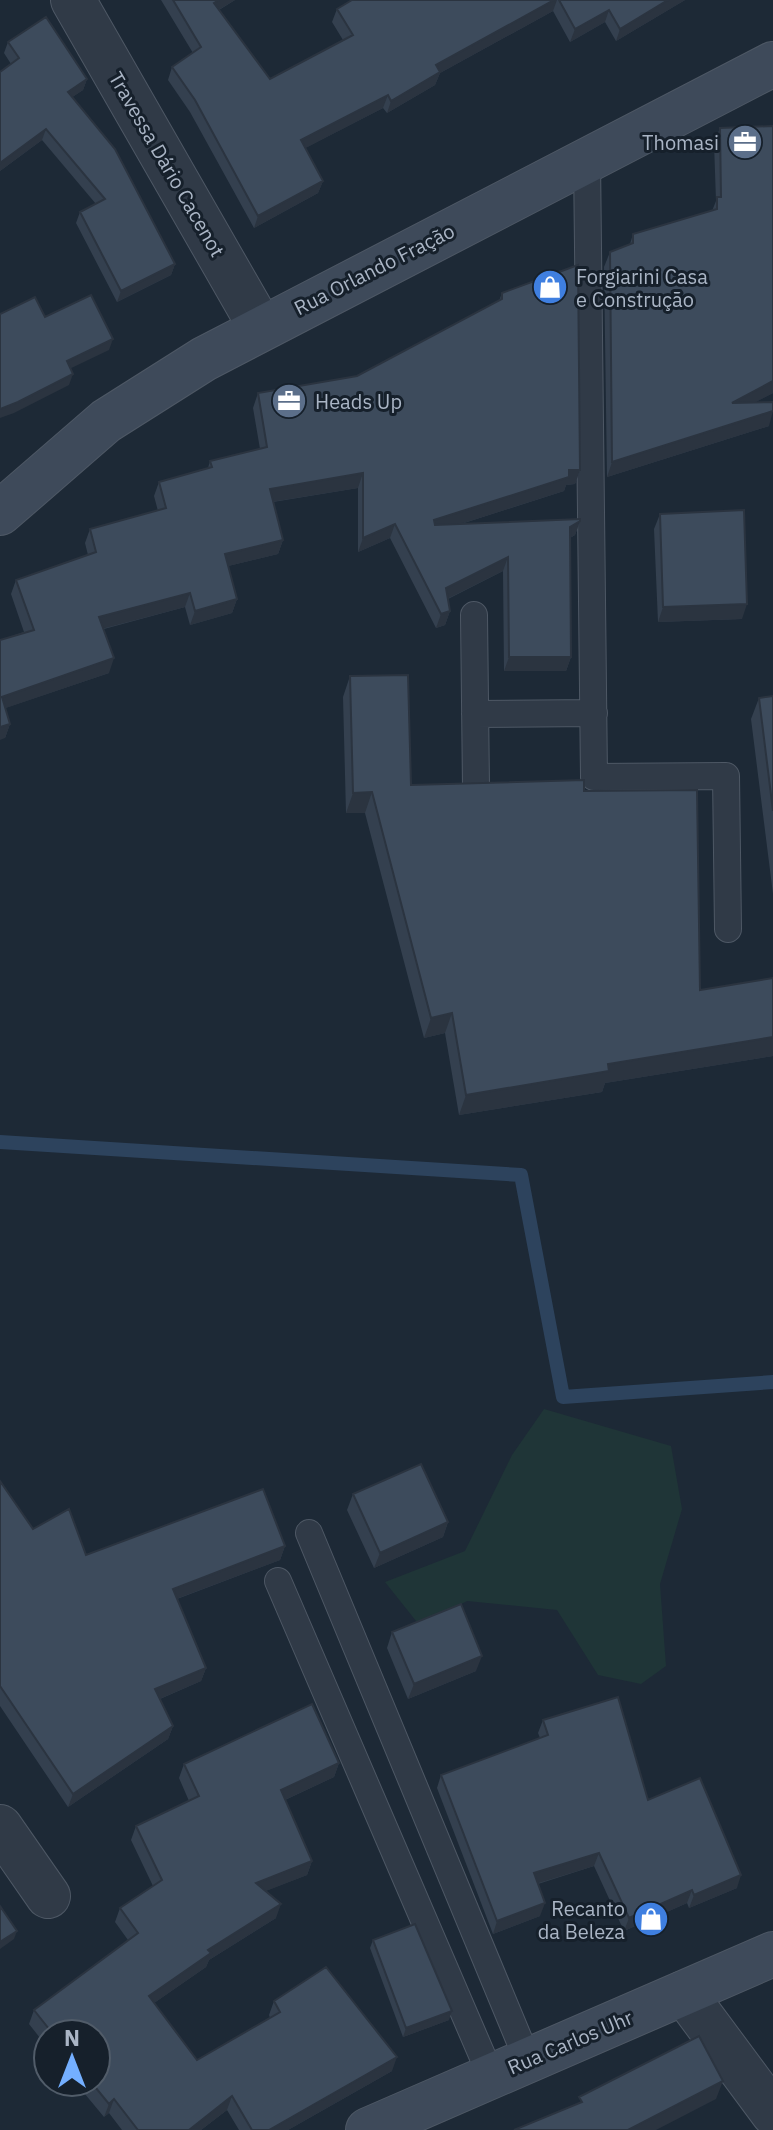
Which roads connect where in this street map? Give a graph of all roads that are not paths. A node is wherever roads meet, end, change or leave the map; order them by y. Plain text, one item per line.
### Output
1 (73, 0) edge
2 (773, 64) edge
3 (587, 159) junction
4 (261, 328) junction
5 (0, 513) edge
6 (474, 615) dead end
7 (594, 713) junction
8 (475, 714) junction
9 (476, 788) edge
10 (728, 929) dead end
11 (309, 1533) dead end
12 (278, 1581) dead end
13 (0, 1827) edge
14 (48, 1896) dead end
15 (773, 1954) edge
16 (684, 1993) junction
17 (510, 2068) junction
18 (773, 2113) edge
19 (368, 2130) edge

1 - 4 street, Travessa Dário Cacenot
2 - 3 street, Rua Orlando Fração
3 - 4 street, Rua Orlando Fração
3 - 7 lane
4 - 5 street, Rua Orlando Fração
6 - 8 lane
7 - 8 lane
7 - 10 lane
8 - 9 lane
11 - 17 lane
12 - 17 lane
13 - 14 street
15 - 16 street, Rua Carlos Uhr
16 - 17 street, Rua Carlos Uhr
16 - 18 street
17 - 19 street, Rua Carlos Uhr

